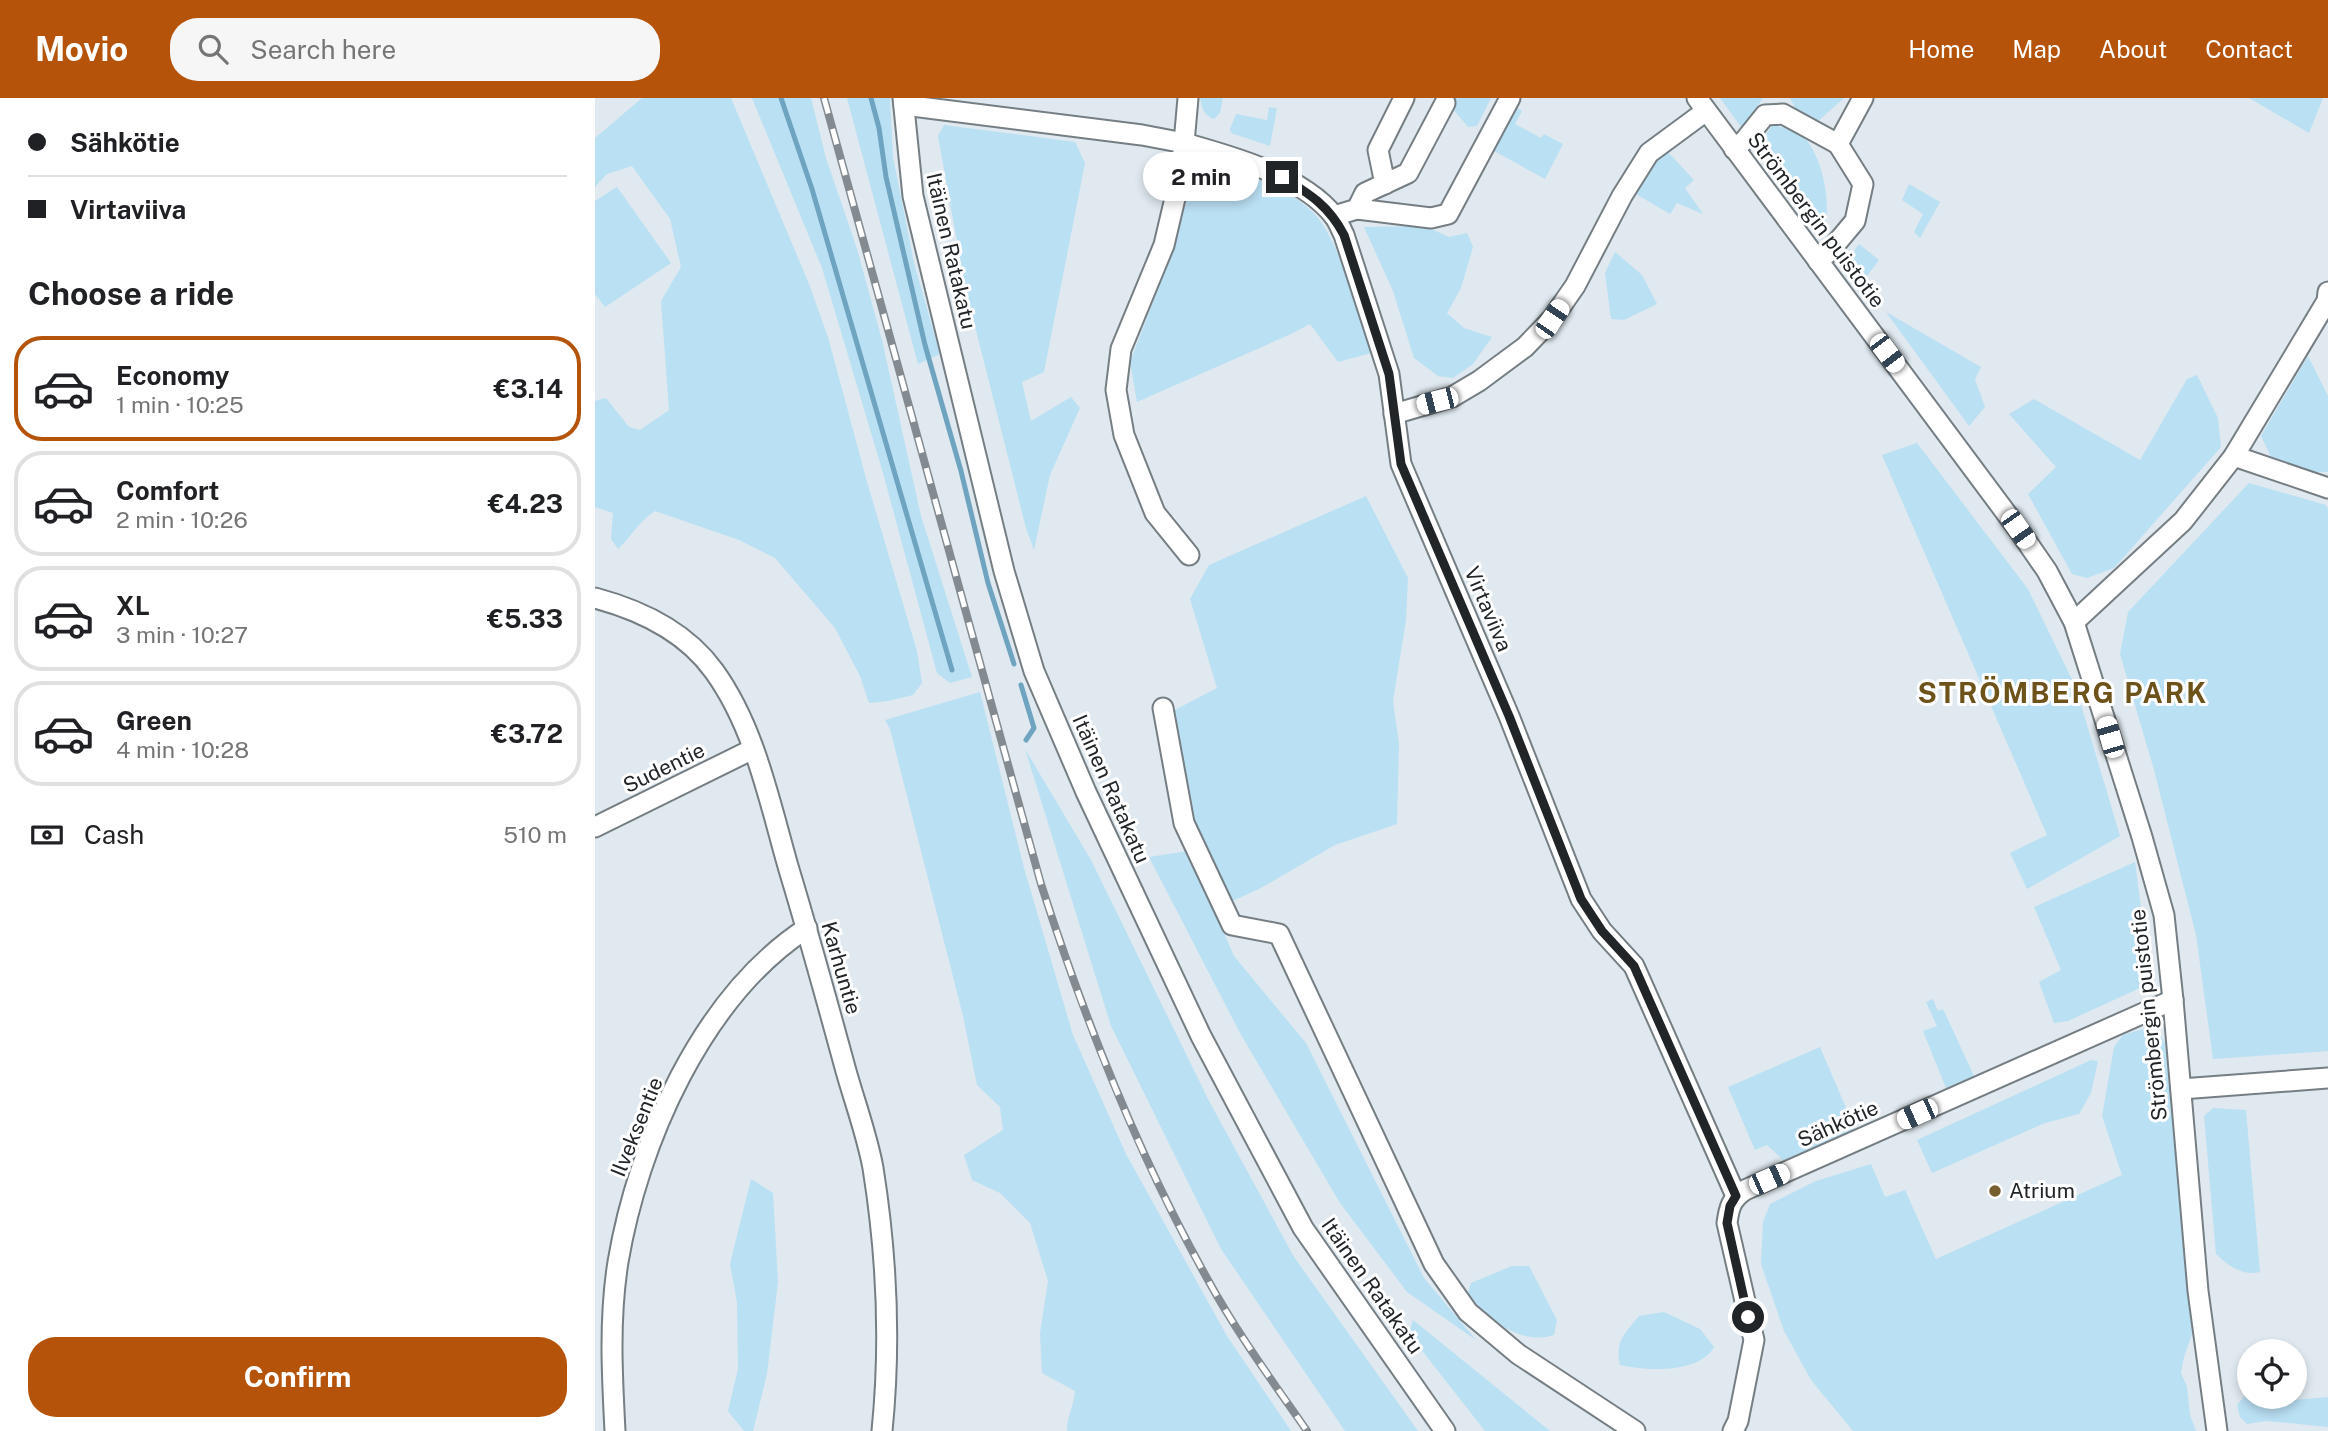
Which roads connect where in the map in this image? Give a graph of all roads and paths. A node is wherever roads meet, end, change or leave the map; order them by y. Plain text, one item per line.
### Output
1 (1188, 98) edge
2 (1404, 98) edge
3 (1510, 98) edge
4 (1863, 98) edge
5 (904, 102) edge
6 (1445, 103) dead end
7 (1702, 104) edge
8 (1184, 143) junction
9 (1838, 144) junction
10 (1734, 149) junction
11 (1385, 184) junction
12 (1357, 209) junction
13 (1334, 216) junction
14 (1818, 261) junction
15 (2328, 292) edge
16 (2328, 329) edge
17 (2308, 332) junction
18 (1394, 414) junction
19 (2234, 456) junction
20 (2328, 488) edge
21 (1189, 555) dead end
22 (595, 597) edge
23 (2074, 622) junction
24 (1163, 708) dead end
25 (753, 749) junction
26 (595, 827) edge
27 (807, 929) junction
28 (2173, 1000) junction
29 (2328, 1078) edge
30 (2181, 1088) junction
31 (1736, 1196) junction
32 (615, 1431) edge
33 (883, 1431) edge
34 (1445, 1431) edge
35 (1635, 1431) edge
36 (1733, 1431) edge
37 (2217, 1431) edge

1 - 8 street
2 - 11 street
3 - 12 street
4 - 9 street
5 - 8 street, Virtaviiva
5 - 34 street, Itäinen Ratakatu
6 - 11 street
7 - 10 street, Strömbergin puistotie
7 - 18 street
8 - 13 street, Virtaviiva
8 - 21 street
9 - 10 street
9 - 14 street
10 - 14 street, Strömbergin puistotie
11 - 12 street
12 - 13 street
13 - 18 street, Virtaviiva
14 - 23 street, Strömbergin puistotie
15 - 17 street
16 - 17 street
17 - 19 street
18 - 31 street, Virtaviiva
19 - 20 street
19 - 23 street
22 - 25 street, Karhuntie
23 - 28 street, Strömbergin puistotie
24 - 35 street
25 - 26 street, Sudentie
25 - 27 street, Karhuntie
27 - 32 street, Ilveksentie
27 - 33 street, Karhuntie
28 - 30 street, Strömbergin puistotie
28 - 31 street, Sähkötie
29 - 30 street
30 - 37 street, Strömbergin puistotie
31 - 36 street

